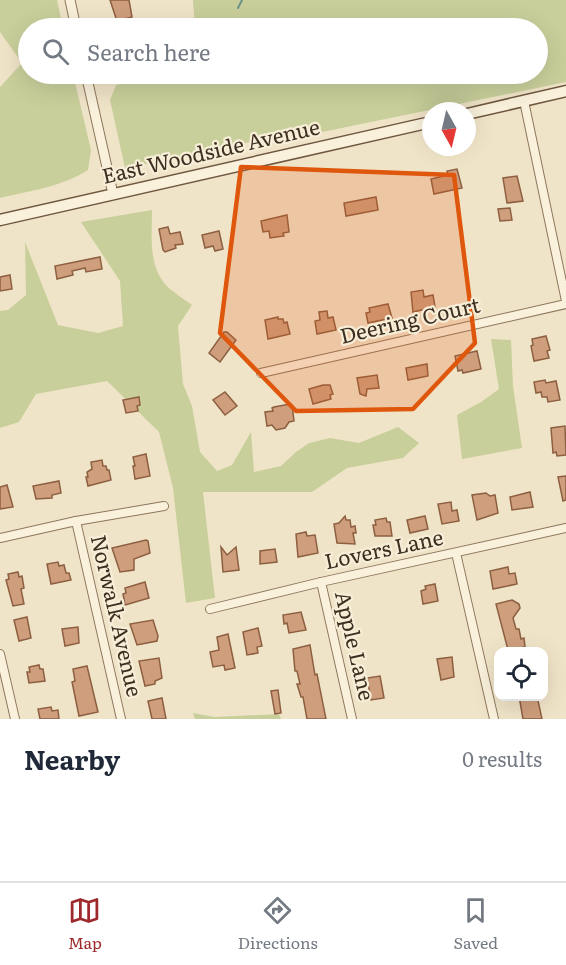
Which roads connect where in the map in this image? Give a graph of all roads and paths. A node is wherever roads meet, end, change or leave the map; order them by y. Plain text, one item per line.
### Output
1 (70, 0) edge
2 (74, 18) edge
3 (88, 84) edge
4 (566, 92) edge
5 (524, 101) junction
6 (476, 112) edge
7 (422, 124) edge
8 (113, 194) junction
9 (0, 220) edge
10 (566, 303) edge
11 (261, 373) dead end
12 (164, 506) dead end
13 (76, 521) junction
14 (566, 528) edge
15 (0, 538) edge
16 (456, 553) junction
17 (321, 582) junction
18 (210, 609) dead end
19 (0, 654) edge
20 (15, 719) edge
21 (121, 719) edge
22 (352, 719) edge
23 (494, 719) edge

1 - 2 street
3 - 8 street
4 - 5 main road
5 - 6 main road
5 - 10 street
7 - 8 main road, East Woodside Avenue
8 - 9 main road, East Woodside Avenue
10 - 11 street, Deering Court
12 - 13 street
13 - 15 street
13 - 21 street, Norwalk Avenue
14 - 16 street, Lovers Lane
16 - 17 street, Lovers Lane
16 - 23 street
17 - 18 street, Lovers Lane
17 - 22 street, Apple Lane
19 - 20 street

